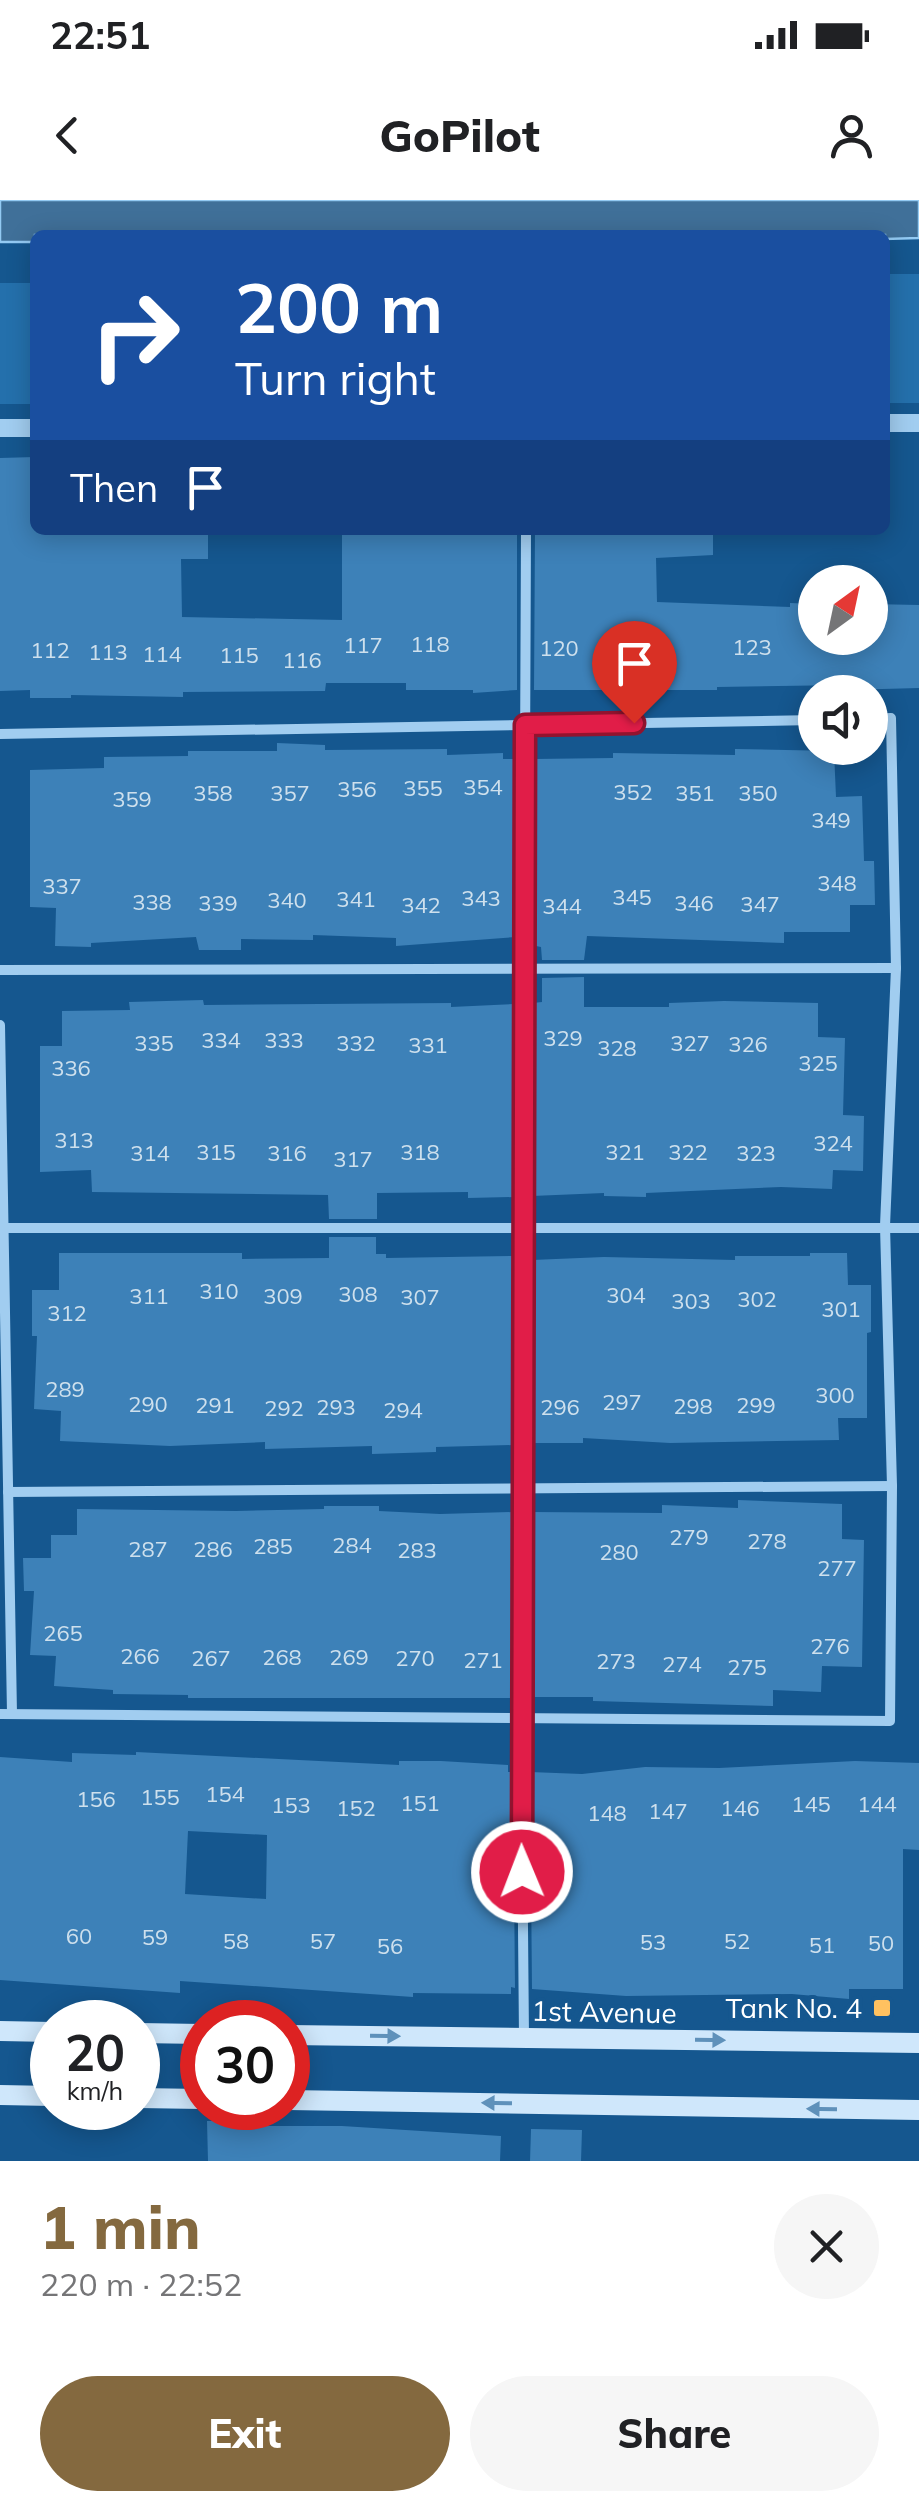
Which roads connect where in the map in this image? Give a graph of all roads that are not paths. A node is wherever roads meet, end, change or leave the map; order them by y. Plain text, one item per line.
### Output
1 (890, 423) edge
2 (919, 423) edge
3 (0, 428) edge
4 (30, 428) edge
5 (526, 535) edge
6 (888, 718) edge
7 (798, 720) edge
8 (525, 725) junction
9 (0, 734) edge
10 (896, 968) junction
11 (524, 969) junction
12 (0, 970) edge
13 (0, 1026) edge
14 (885, 1226) junction
15 (3, 1228) junction
16 (523, 1228) junction
17 (919, 1228) edge
18 (892, 1486) junction
19 (522, 1488) junction
20 (8, 1492) junction
21 (6, 1714) edge
22 (520, 1720) junction
23 (0, 2031) edge
24 (30, 2032) edge
25 (310, 2035) edge
26 (524, 2038) junction
27 (919, 2043) edge
28 (0, 2095) edge
29 (30, 2096) edge
30 (310, 2100) edge
31 (919, 2110) edge

1 - 2 street
3 - 4 street
5 - 8 street
6 - 10 street
7 - 8 street
8 - 9 street
8 - 11 street
10 - 11 street
10 - 14 street
11 - 12 street
11 - 16 street
13 - 15 street
14 - 16 street
14 - 17 street
14 - 18 street
15 - 16 street
15 - 20 street
16 - 19 street
18 - 19 street
18 - 22 street
19 - 20 street
19 - 22 street
20 - 21 street
21 - 22 street
22 - 26 street
23 - 24 main road
25 -> 26 main road, 1st Avenue
26 -> 27 main road, 1st Avenue
28 - 29 main road
31 -> 30 main road

